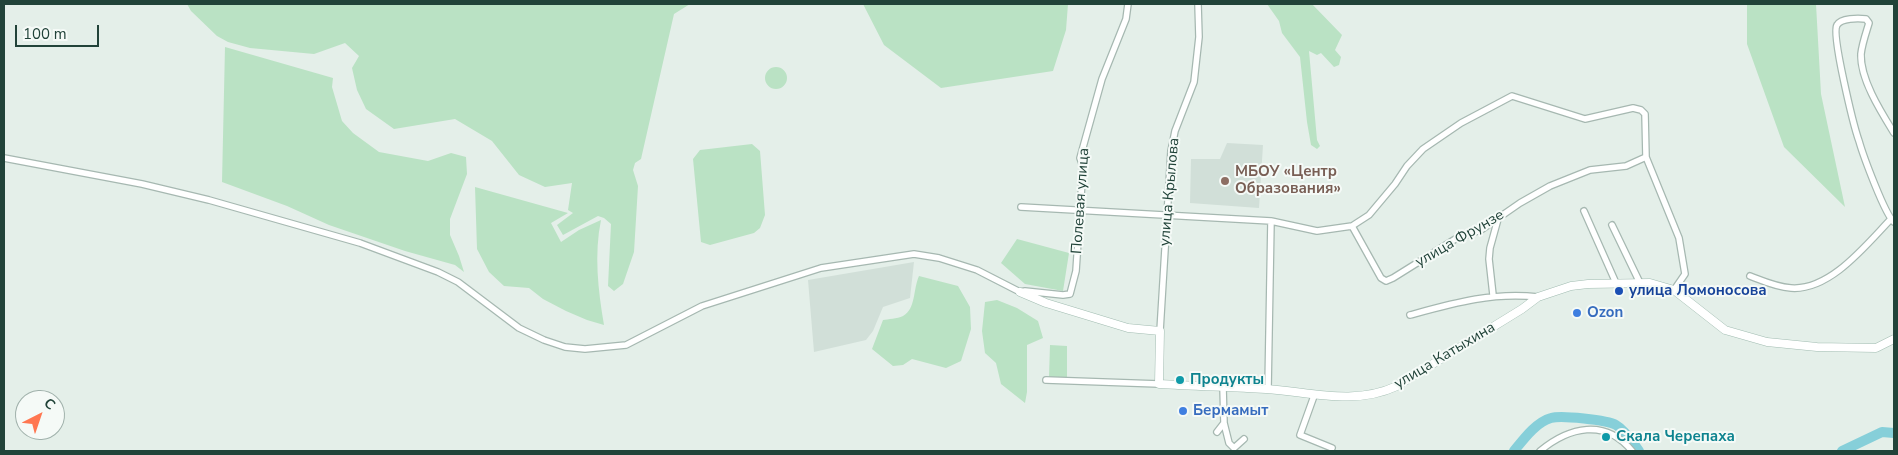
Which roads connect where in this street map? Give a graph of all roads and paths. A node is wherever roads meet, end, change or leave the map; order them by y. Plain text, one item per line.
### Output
1 (1128, 4) edge
2 (1198, 4) edge
3 (1894, 133) edge
4 (1646, 157) junction
5 (4, 158) edge
6 (1021, 207) dead end
7 (1080, 211) junction
8 (1584, 211) dead end
9 (1167, 216) junction
10 (1498, 219) junction
11 (1893, 220) edge
12 (1271, 221) junction
13 (1612, 225) dead end
14 (1352, 226) junction
15 (1750, 276) dead end
16 (1616, 283) junction
17 (1640, 283) junction
18 (1674, 290) junction
19 (1020, 292) junction
20 (1493, 295) junction
21 (1538, 297) junction
22 (1410, 314) dead end
23 (1160, 331) junction
24 (1894, 339) edge
25 (1046, 380) dead end
26 (1159, 384) junction
27 (1223, 387) junction
28 (1268, 389) junction
29 (1314, 396) junction
30 (1224, 424) junction
31 (1217, 432) dead end
32 (1244, 439) dead end
33 (1332, 448) dead end
34 (1540, 451) edge
35 (1632, 451) edge

1 - 7 street, Полевая улица
2 - 9 street, улица Крылова
3 - 11 street
4 - 10 street, улица Фрунзе
4 - 14 street
4 - 18 street
5 - 19 street
6 - 7 street
7 - 9 street
7 - 19 street, Полевая улица
8 - 16 street
9 - 12 street
9 - 23 street, улица Крылова
10 - 14 street, улица Фрунзе
10 - 20 street
11 - 15 street
12 - 14 street
12 - 28 street
13 - 17 street
16 - 17 street, улица Катыхина
16 - 21 street, улица Катыхина
17 - 18 street, улица Катыхина
18 - 24 street, улица Катыхина
19 - 23 street
20 - 21 street, улица Катыхина
20 - 22 street, улица Катыхина
21 - 29 street, улица Катыхина
23 - 26 street, улица Крылова
25 - 26 street, улица Катыхина
26 - 27 street, улица Катыхина
27 - 28 street, улица Катыхина
27 - 30 street
28 - 29 street, улица Катыхина
29 - 33 street
30 - 31 street
30 - 32 street
34 - 35 street

